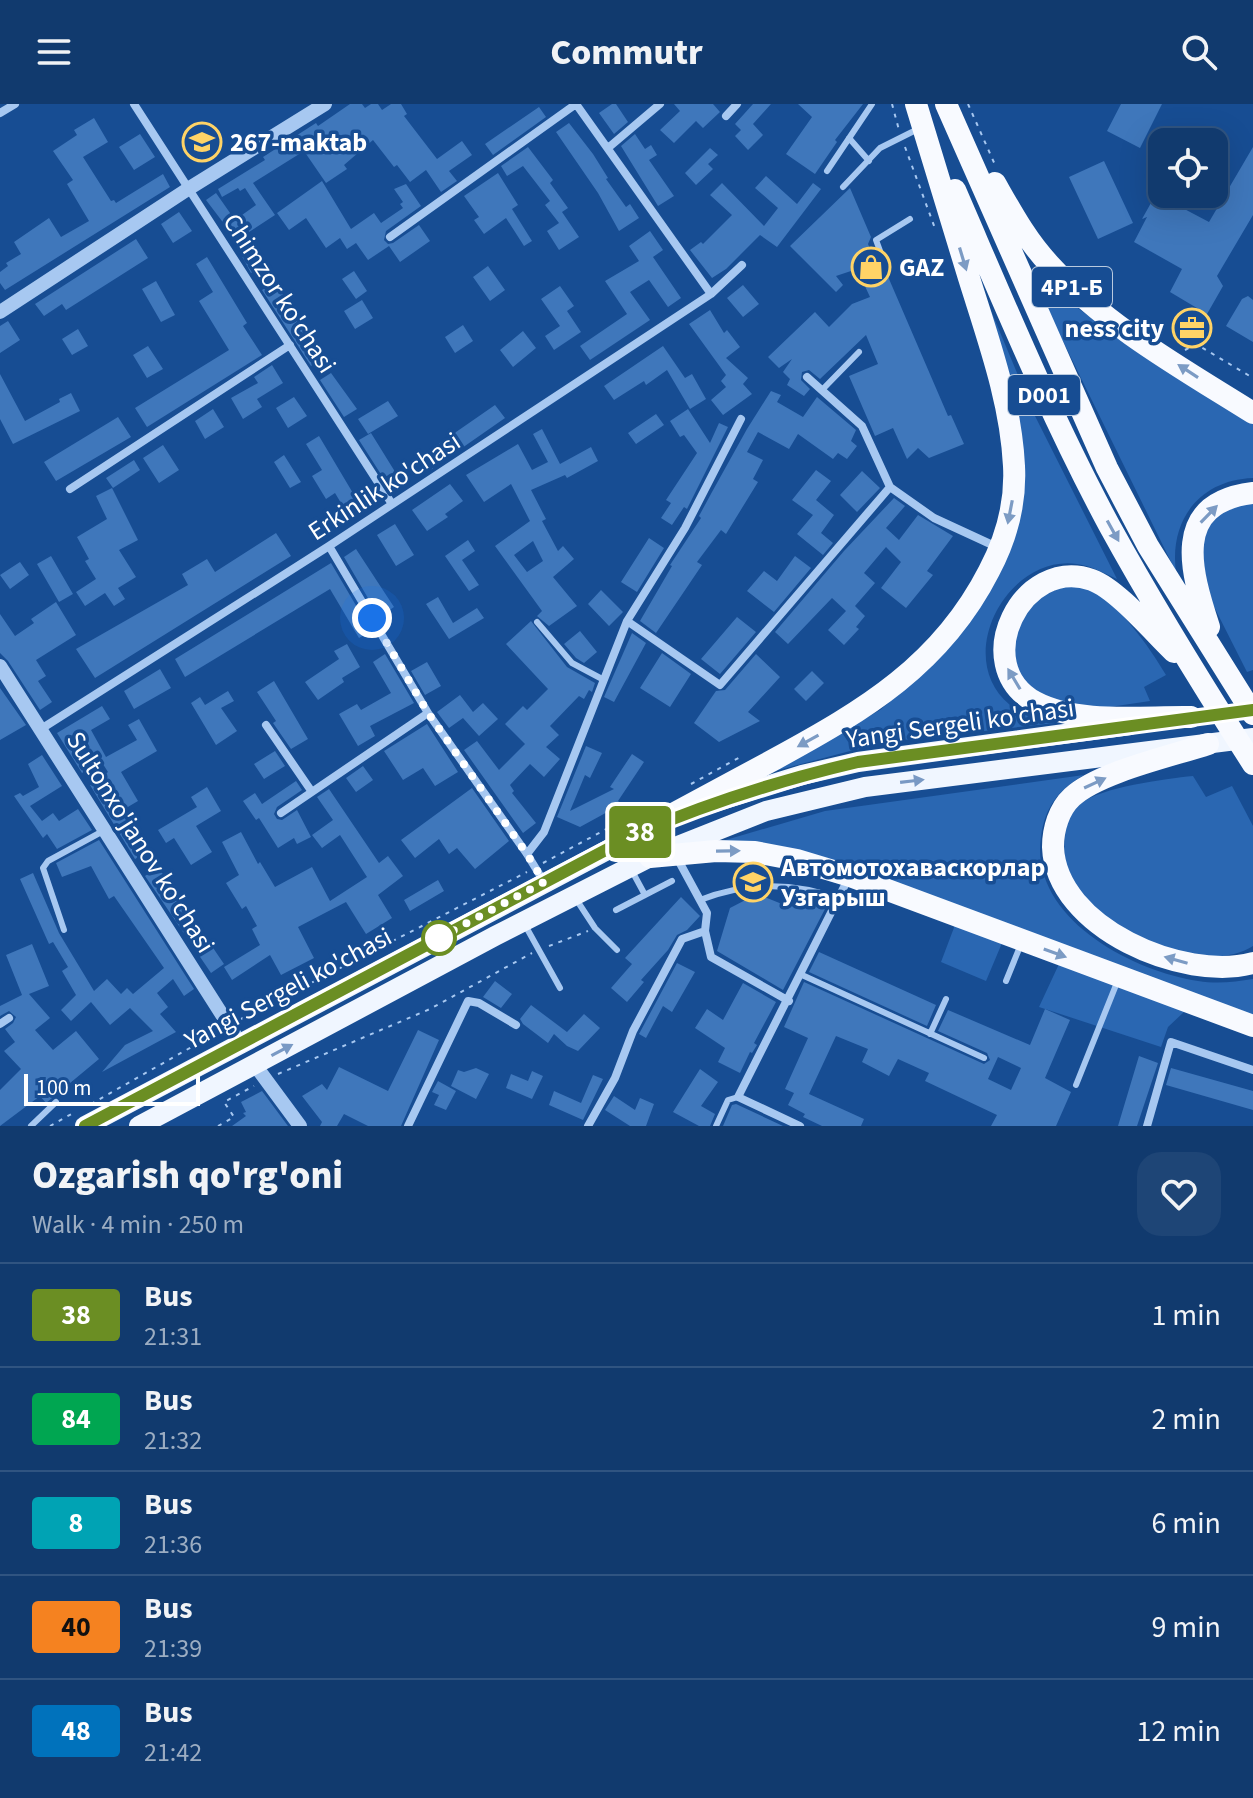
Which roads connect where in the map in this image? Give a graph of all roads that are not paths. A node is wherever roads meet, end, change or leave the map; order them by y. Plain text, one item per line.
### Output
1 (15, 104) edge
2 (134, 104) edge
3 (325, 104) edge
4 (576, 104) edge
5 (660, 104) edge
6 (737, 104) edge
7 (872, 104) edge
8 (917, 104) edge
9 (948, 104) edge
10 (0, 113) edge
11 (726, 116) dead end
12 (923, 127) junction
13 (849, 138) junction
14 (608, 148) junction
15 (869, 161) junction
16 (827, 171) dead end
17 (843, 187) dead end
18 (188, 189) junction
19 (910, 219) dead end
20 (390, 237) dead end
21 (883, 259) dead end
22 (742, 265) dead end
23 (711, 294) junction
24 (0, 312) edge
25 (290, 345) junction
26 (859, 352) dead end
27 (807, 377) dead end
28 (822, 390) junction
29 (1253, 413) edge
30 (741, 419) dead end
31 (890, 487) junction
32 (70, 489) dead end
33 (1253, 493) edge
34 (392, 504) junction
35 (329, 546) junction
36 (1000, 549) junction
37 (627, 621) junction
38 (537, 622) dead end
39 (0, 666) edge
40 (1223, 666) junction
41 (1195, 673) junction
42 (604, 680) junction
43 (1253, 712) edge
44 (428, 713) junction
45 (1191, 717) junction
46 (266, 725) dead end
47 (41, 729) junction
48 (1253, 738) edge
49 (1208, 744) junction
50 (1253, 764) edge
51 (312, 792) junction
52 (281, 813) dead end
53 (635, 824) junction
54 (105, 830) junction
55 (673, 851) junction
56 (527, 854) junction
57 (640, 863) junction
58 (540, 875) junction
59 (850, 876) junction
60 (672, 881) dead end
61 (645, 895) junction
62 (574, 896) junction
63 (839, 899) junction
64 (700, 900) junction
65 (616, 910) dead end
66 (523, 922) junction
67 (64, 930) dead end
68 (705, 931) junction
69 (1023, 941) junction
70 (617, 950) dead end
71 (1253, 963) edge
72 (802, 975) junction
73 (1120, 977) junction
74 (1006, 981) dead end
75 (560, 988) dead end
76 (946, 999) dead end
77 (789, 1001) junction
78 (9, 1018) dead end
79 (0, 1024) edge
80 (516, 1025) dead end
81 (1253, 1026) edge
82 (930, 1034) junction
83 (234, 1035) junction
84 (984, 1058) dead end
85 (1253, 1070) edge
86 (260, 1072) junction
87 (1076, 1085) dead end
88 (738, 1097) junction
89 (56, 1102) dead end
90 (82, 1115) edge
91 (31, 1126) edge
92 (139, 1126) edge
93 (300, 1126) edge
94 (408, 1126) edge
95 (588, 1126) edge
96 (716, 1126) edge
97 (800, 1126) edge
98 (1147, 1126) edge

1 - 10 street
2 - 18 street, Chimzor ko'chasi
3 - 18 street
4 - 14 street
4 - 20 street
5 - 14 street
6 - 11 street
7 - 13 lane
8 - 12 highway
8 -> 41 highway, D001
29 -> 9 highway, 4Р1-Б
9 - 40 highway, D001
12 - 15 lane
12 -> 36 highway
13 - 15 lane
13 - 16 lane
14 - 23 street
15 - 17 lane
18 - 24 street
18 - 25 street, Chimzor ko'chasi
19 - 21 lane
22 - 23 street, Erkinlik ko'chasi
23 - 34 street, Erkinlik ko'chasi
25 - 32 street
25 - 34 street, Chimzor ko'chasi
26 - 28 lane
27 - 28 street
28 - 31 street
30 - 37 street
31 - 36 street
31 - 37 street
40 -> 33 highway
34 - 35 street, Erkinlik ko'chasi
35 - 44 street
35 - 47 street, Erkinlik ko'chasi
36 -> 53 highway
37 - 42 street
38 - 42 lane
39 - 47 street, Sultonxo'janov ko'chasi
40 - 43 highway, D001
45 -> 41 highway
41 - 50 highway, D001
42 - 56 street
43 - 45 main road, Yangi Sergeli ko'chasi
44 - 51 street
44 - 56 street
45 - 53 main road, Yangi Sergeli ko'chasi
46 - 51 street
47 - 54 street, Sultonxo'janov ko'chasi
48 - 49 main road, Yangi Sergeli ko'chasi
55 -> 49 main road, Yangi Sergeli ko'chasi
71 -> 49 highway
51 - 52 street
53 - 58 main road, Yangi Sergeli ko'chasi
54 - 67 lane
54 - 83 street, Sultonxo'janov ko'chasi
55 - 57 highway
55 -> 59 highway
55 - 64 street
56 - 58 street
57 - 61 lane
57 - 62 main road, Yangi Sergeli ko'chasi
58 - 83 main road, Yangi Sergeli ko'chasi
59 - 63 street
59 - 69 highway
60 - 61 lane
61 - 65 lane
62 - 66 main road, Yangi Sergeli ko'chasi
62 - 70 lane
63 - 64 lane
63 - 72 street
64 - 68 street
66 - 75 lane
86 -> 66 main road, Yangi Sergeli ko'chasi
68 - 77 street
68 - 95 street
69 -> 73 highway
69 - 74 lane
72 - 77 street
72 - 82 lane
73 - 81 highway
73 - 87 lane
76 - 82 lane
77 - 88 street
78 - 79 street
80 - 94 street
82 - 84 lane
83 - 90 main road, Yangi Sergeli ko'chasi
85 - 98 street
86 - 92 main road, Yangi Sergeli ko'chasi
86 - 93 street
88 - 96 lane
88 - 97 street
89 - 91 lane

